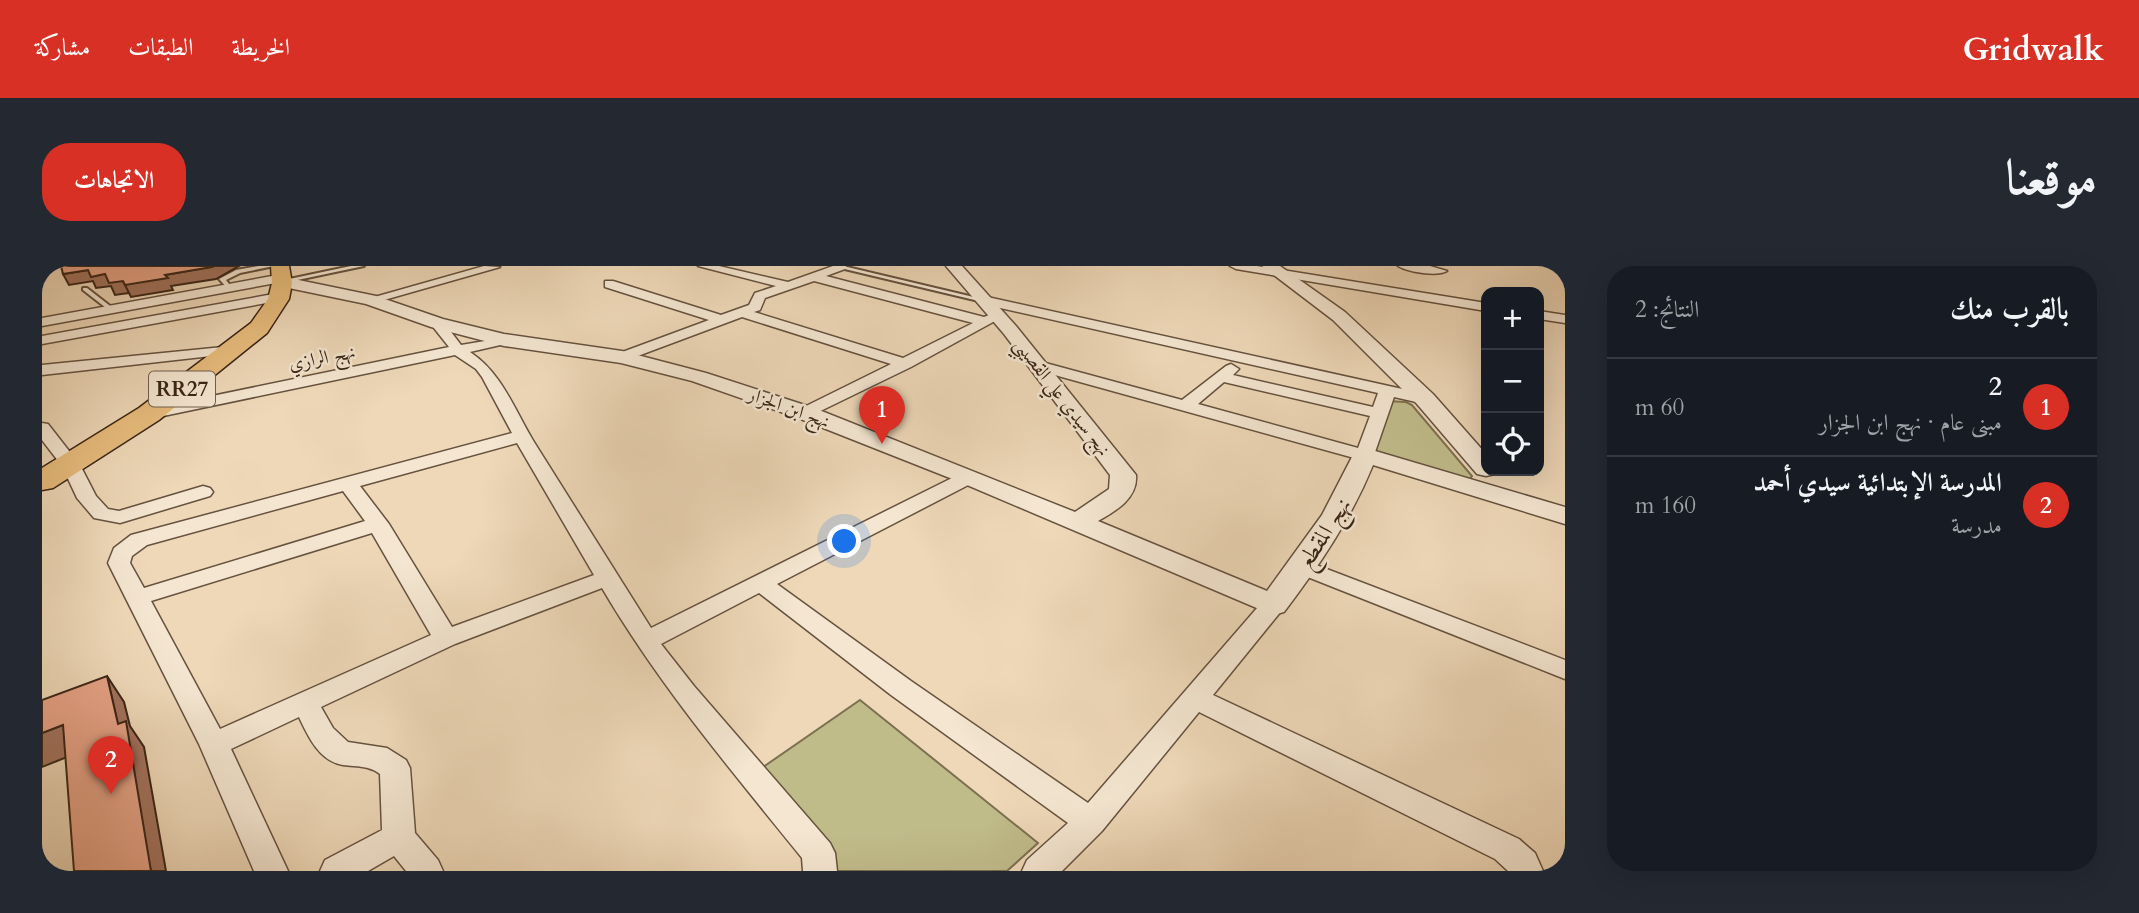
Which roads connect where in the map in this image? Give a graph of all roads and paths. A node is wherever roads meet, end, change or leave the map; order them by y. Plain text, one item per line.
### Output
1 (361, 266) edge
2 (704, 266) edge
3 (954, 266) edge
4 (1236, 266) edge
5 (1404, 266) edge
6 (1557, 266) edge
7 (494, 267) edge
8 (838, 267) edge
9 (1565, 267) edge
10 (1275, 270) edge
11 (814, 277) junction
12 (280, 278) edge
13 (1437, 281) edge
14 (609, 284) dead end
15 (787, 285) junction
16 (85, 289) dead end
17 (370, 300) junction
18 (1481, 304) edge
19 (112, 310) junction
20 (741, 312) junction
21 (989, 312) junction
22 (1544, 316) edge
23 (720, 319) junction
24 (1565, 319) edge
25 (42, 322) edge
26 (437, 323) junction
27 (42, 340) edge
28 (503, 340) junction
29 (233, 350) junction
30 (460, 351) junction
31 (622, 356) junction
32 (1242, 359) junction
33 (906, 364) junction
34 (1038, 366) junction
35 (42, 370) edge
36 (1221, 377) junction
37 (1387, 392) junction
38 (1424, 398) junction
39 (1184, 407) junction
40 (806, 413) junction
41 (149, 414) junction
42 (1378, 414) junction
43 (42, 428) edge
44 (522, 436) junction
45 (1365, 455) junction
46 (1481, 463) edge
47 (71, 464) junction
48 (1492, 476) edge
49 (969, 477) junction
50 (42, 481) edge
51 (348, 483) junction
52 (203, 492) dead end
53 (1514, 501) junction
54 (120, 516) junction
55 (1565, 516) edge
56 (1078, 522) junction
57 (379, 524) junction
58 (139, 540) junction
59 (1303, 567) junction
60 (607, 578) junction
61 (761, 583) junction
62 (138, 598) junction
63 (1273, 605) junction
64 (446, 638) junction
65 (646, 641) junction
66 (1565, 670) edge
67 (1195, 698) junction
68 (304, 701) junction
69 (214, 744) junction
70 (1091, 822) junction
71 (399, 837) junction
72 (271, 871) edge
73 (337, 871) edge
74 (426, 871) edge
75 (820, 871) edge
76 (1039, 871) edge
77 (1526, 871) edge

1 - 12 lane
2 - 15 street
3 - 21 street, نهج سيدي علي القصيبي
4 - 10 street
5 - 13 street
6 - 9 street
7 - 17 street
8 - 11 street
8 - 21 lane
10 - 13 street
10 - 38 street
11 - 15 street
11 - 21 street
12 - 17 street, نهج ابن الجزار
12 - 19 street
12 - 27 street
12 - 29 main road, RR27
13 - 18 street
14 - 23 street
15 - 20 street
16 - 19 lane
17 - 26 street, نهج ابن الجزار
19 - 25 street
20 - 23 street
20 - 33 street
21 - 32 street
21 - 33 street
21 - 34 street, نهج سيدي علي القصيبي
22 - 24 street
23 - 31 street
26 - 28 street, نهج ابن الجزار
26 - 30 street
28 - 30 street, نهج الرازي
28 - 31 street, نهج ابن الجزار
29 - 35 street
29 - 41 main road, RR27
30 - 41 street, نهج الرازي
30 - 44 street
31 - 40 street, نهج ابن الجزار
32 - 36 street
32 - 37 street
33 - 40 street
34 - 39 street
34 - 56 street, نهج سيدي علي القصيبي
36 - 39 street
36 - 42 street
37 - 38 street
37 - 42 street
38 - 46 street
39 - 45 street
40 - 49 street, نهج ابن الجزار
41 - 47 main road, RR27
42 - 45 street
43 - 47 street
44 - 51 street
44 - 60 street
45 - 53 street
45 - 59 street, نهج المقطع
47 - 50 main road, RR27
47 - 54 street
48 - 53 street
49 - 56 street, نهج ابن الجزار
49 - 61 street
51 - 57 street
51 - 58 street
52 - 54 street
53 - 55 street
54 - 58 street
56 - 63 street, نهج ابن الجزار
57 - 62 street
57 - 64 street
58 - 62 street
59 - 63 street, نهج المقطع
59 - 66 street
60 - 64 street
60 - 65 street
61 - 65 street
61 - 70 street
62 - 69 street
63 - 67 street
64 - 68 street
65 - 75 street
67 - 70 street
67 - 77 street
68 - 69 street
68 - 71 street
69 - 72 street
70 - 76 street
71 - 73 street
71 - 74 street

